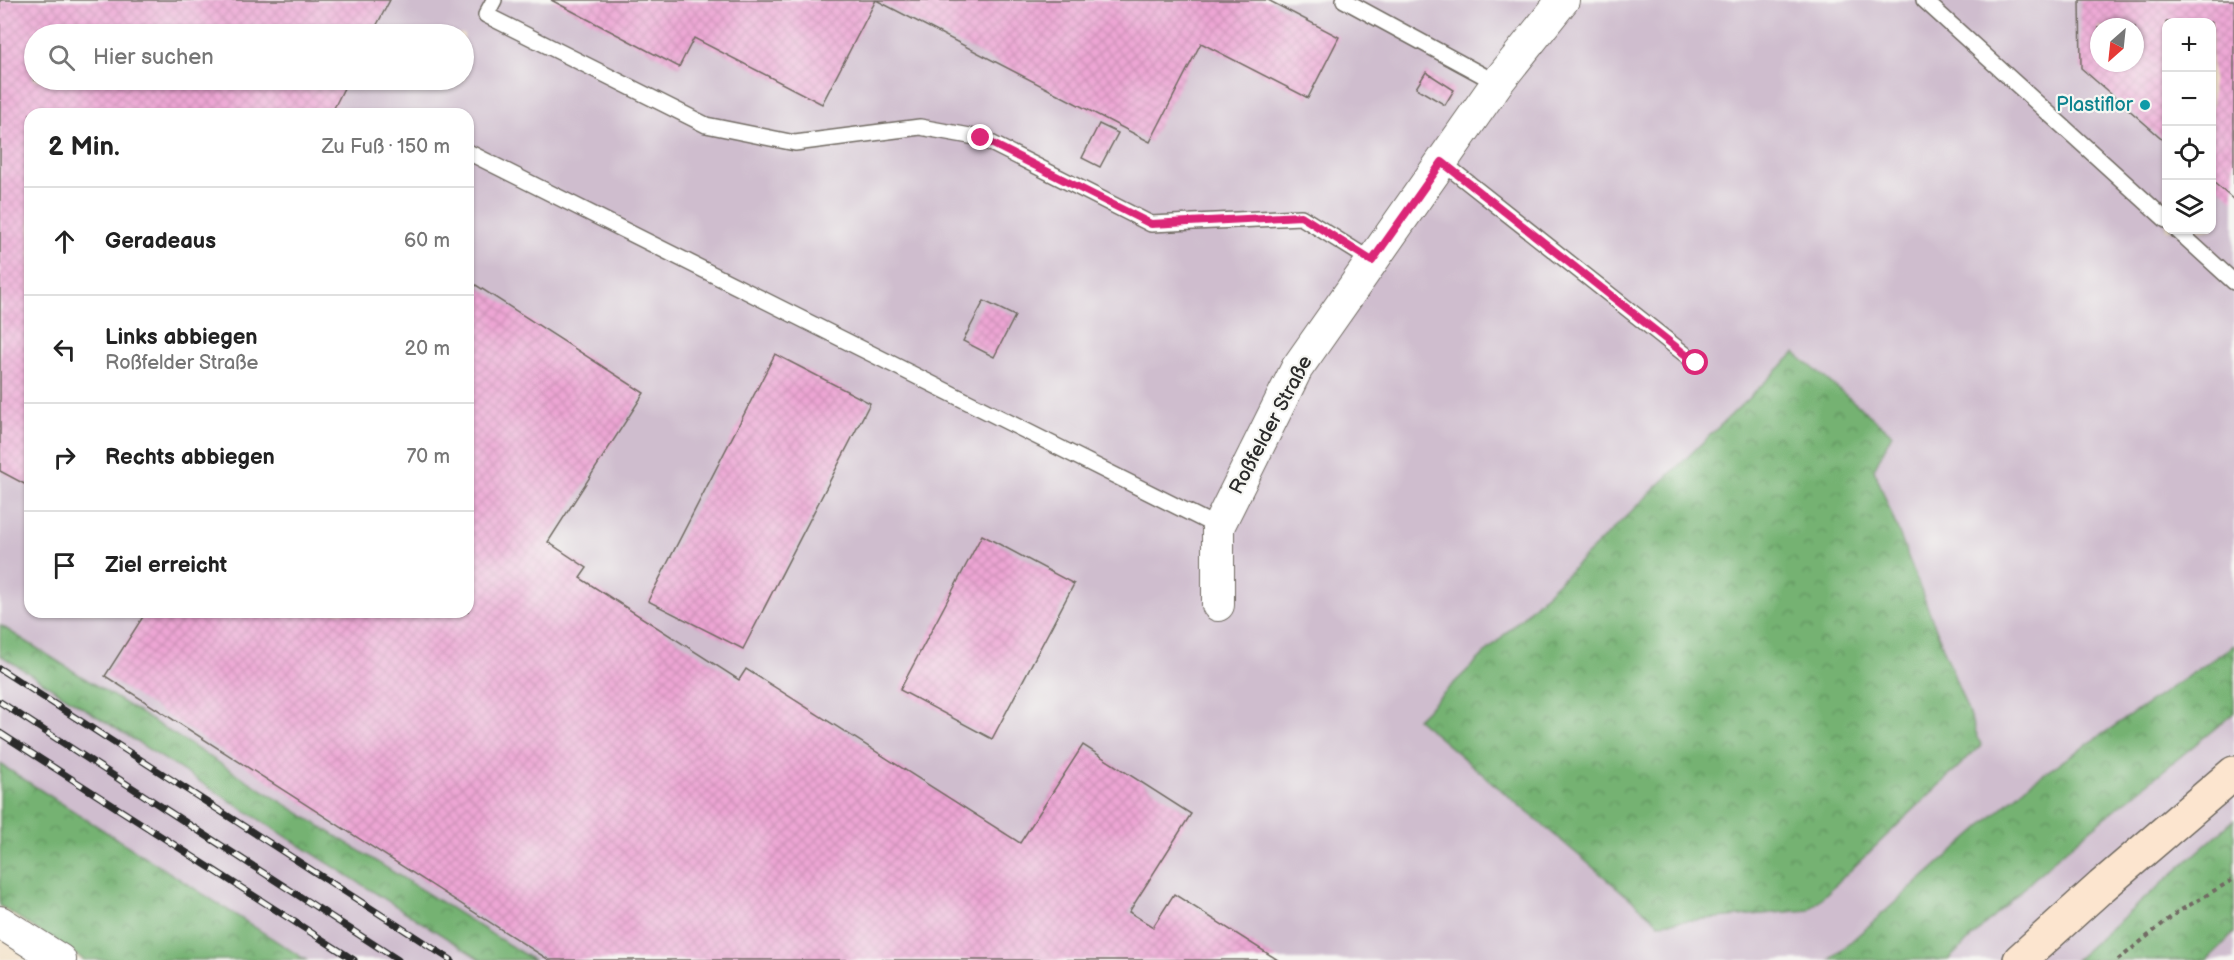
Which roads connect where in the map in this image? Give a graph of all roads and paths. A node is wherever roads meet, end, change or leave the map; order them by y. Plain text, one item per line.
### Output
1 (494, 0) edge
2 (1344, 0) edge
3 (1563, 0) edge
4 (1924, 0) edge
5 (1497, 83) junction
6 (474, 155) edge
7 (1442, 162) junction
8 (2162, 216) edge
9 (2181, 234) edge
10 (1372, 261) junction
11 (2234, 282) edge
12 (1696, 363) dead end
13 (1218, 527) junction
14 (1218, 605) dead end
15 (2234, 773) edge
16 (2234, 879) edge
17 (0, 922) edge
18 (60, 960) edge
19 (2020, 960) edge
20 (2118, 960) edge

1 - 10 lane
2 - 5 lane
3 - 5 street, Roßfelder Straße
4 - 8 lane
5 - 7 street, Roßfelder Straße
6 - 13 lane
7 - 10 street, Roßfelder Straße
7 - 12 lane
9 - 11 lane
10 - 13 street, Roßfelder Straße
13 - 14 street, Roßfelder Straße
15 - 19 main road
16 - 20 path
17 - 18 street

